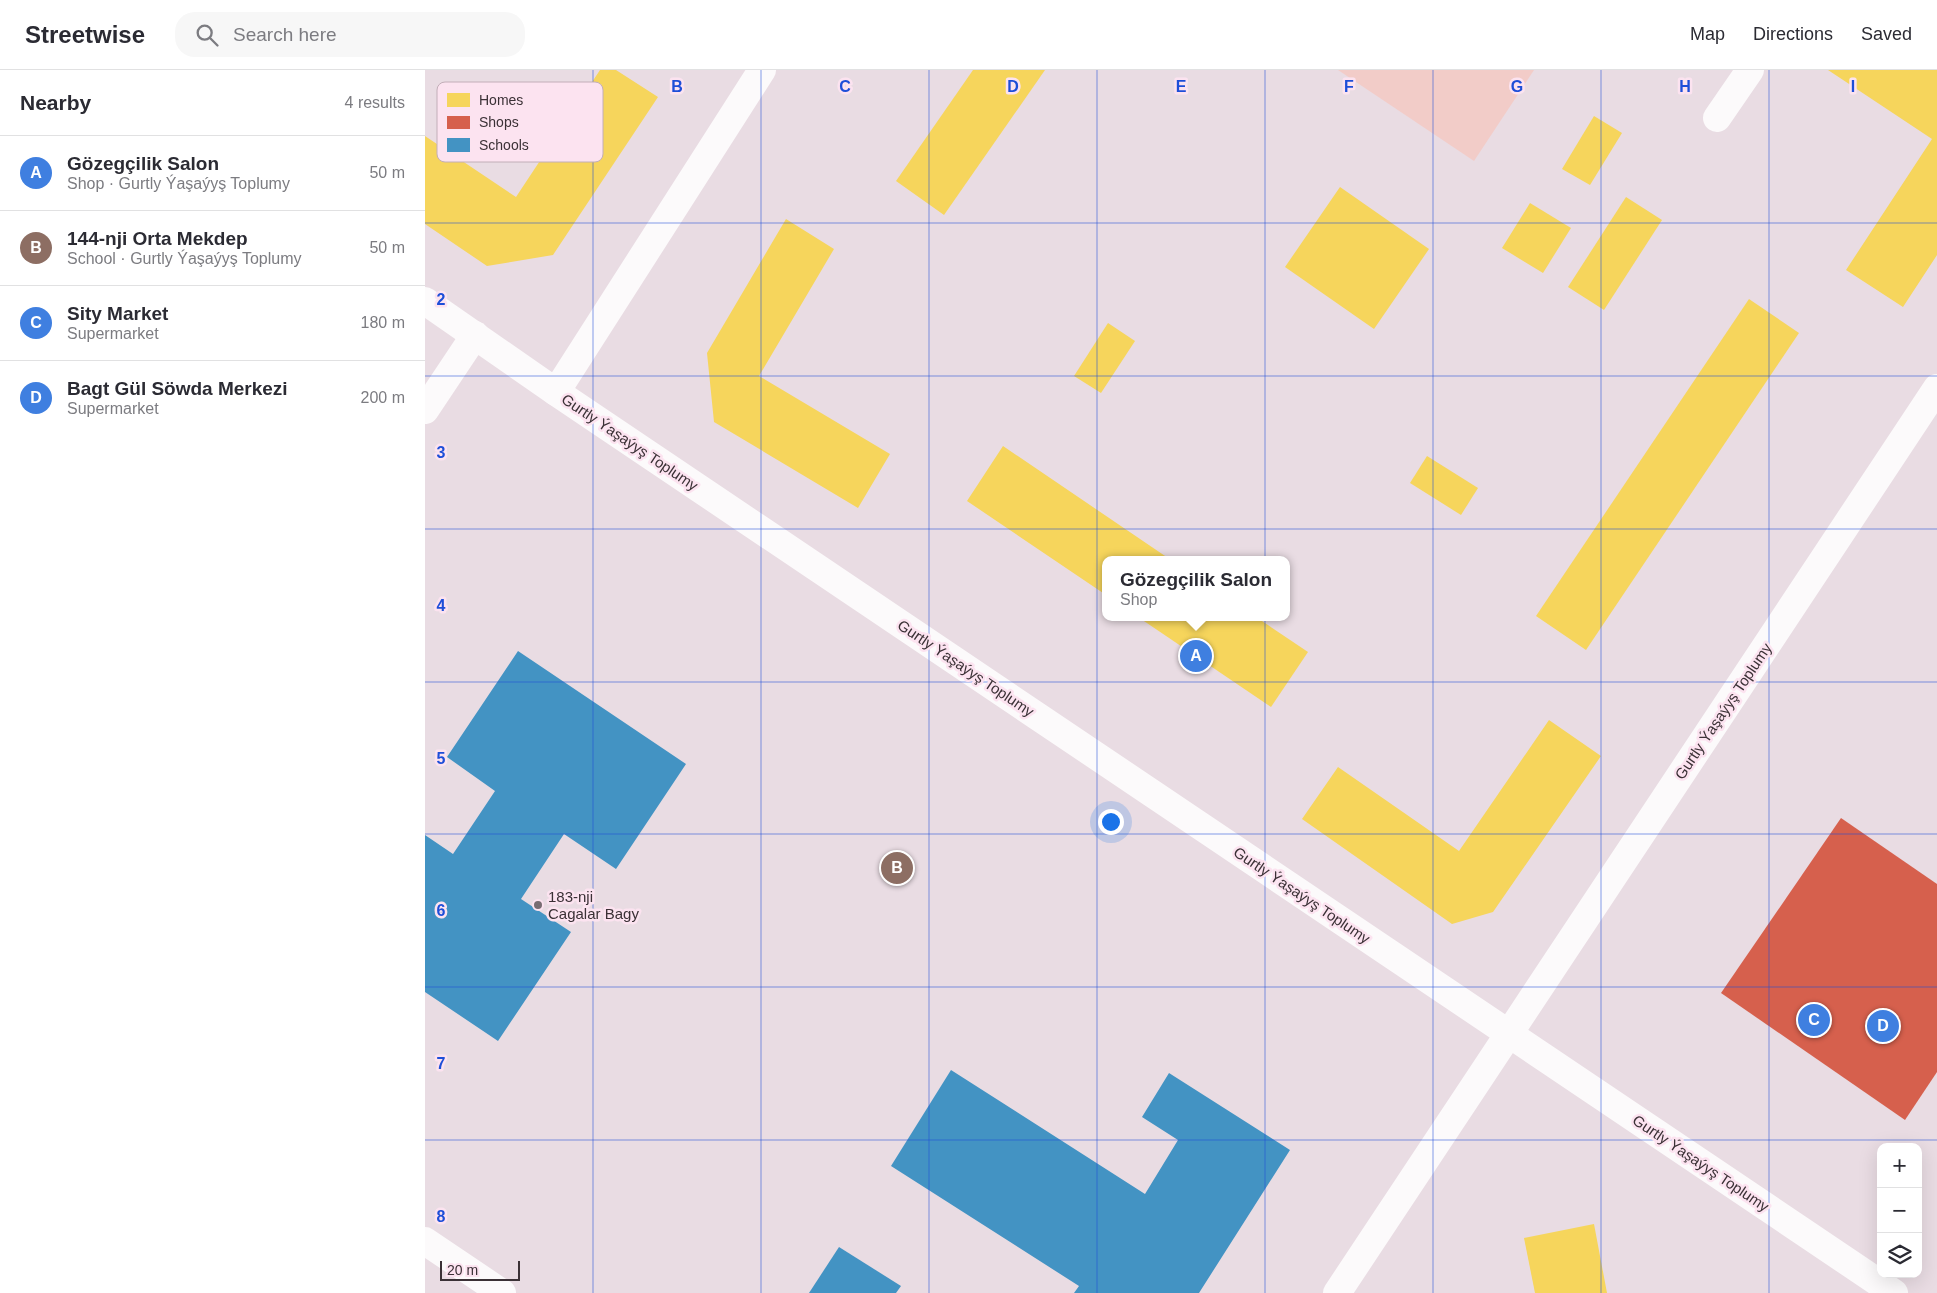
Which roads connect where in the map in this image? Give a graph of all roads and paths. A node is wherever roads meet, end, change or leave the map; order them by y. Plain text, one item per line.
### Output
1 (762, 70) edge
2 (1750, 70) edge
3 (1717, 118) dead end
4 (425, 301) edge
5 (475, 335) junction
6 (1937, 388) edge
7 (556, 392) junction
8 (425, 410) edge
9 (1509, 1034) junction
10 (425, 1241) edge
11 (502, 1293) edge
12 (1337, 1293) edge
13 (1894, 1293) edge

1 - 7 street
2 - 3 street
4 - 5 street, Gurtly Ýaşaýyş Toplumy
5 - 7 street, Gurtly Ýaşaýyş Toplumy
5 - 8 street
6 - 9 street, Gurtly Ýaşaýyş Toplumy
7 - 9 street, Gurtly Ýaşaýyş Toplumy
9 - 12 street, Gurtly Ýaşaýyş Toplumy
9 - 13 street, Gurtly Ýaşaýyş Toplumy
10 - 11 street

